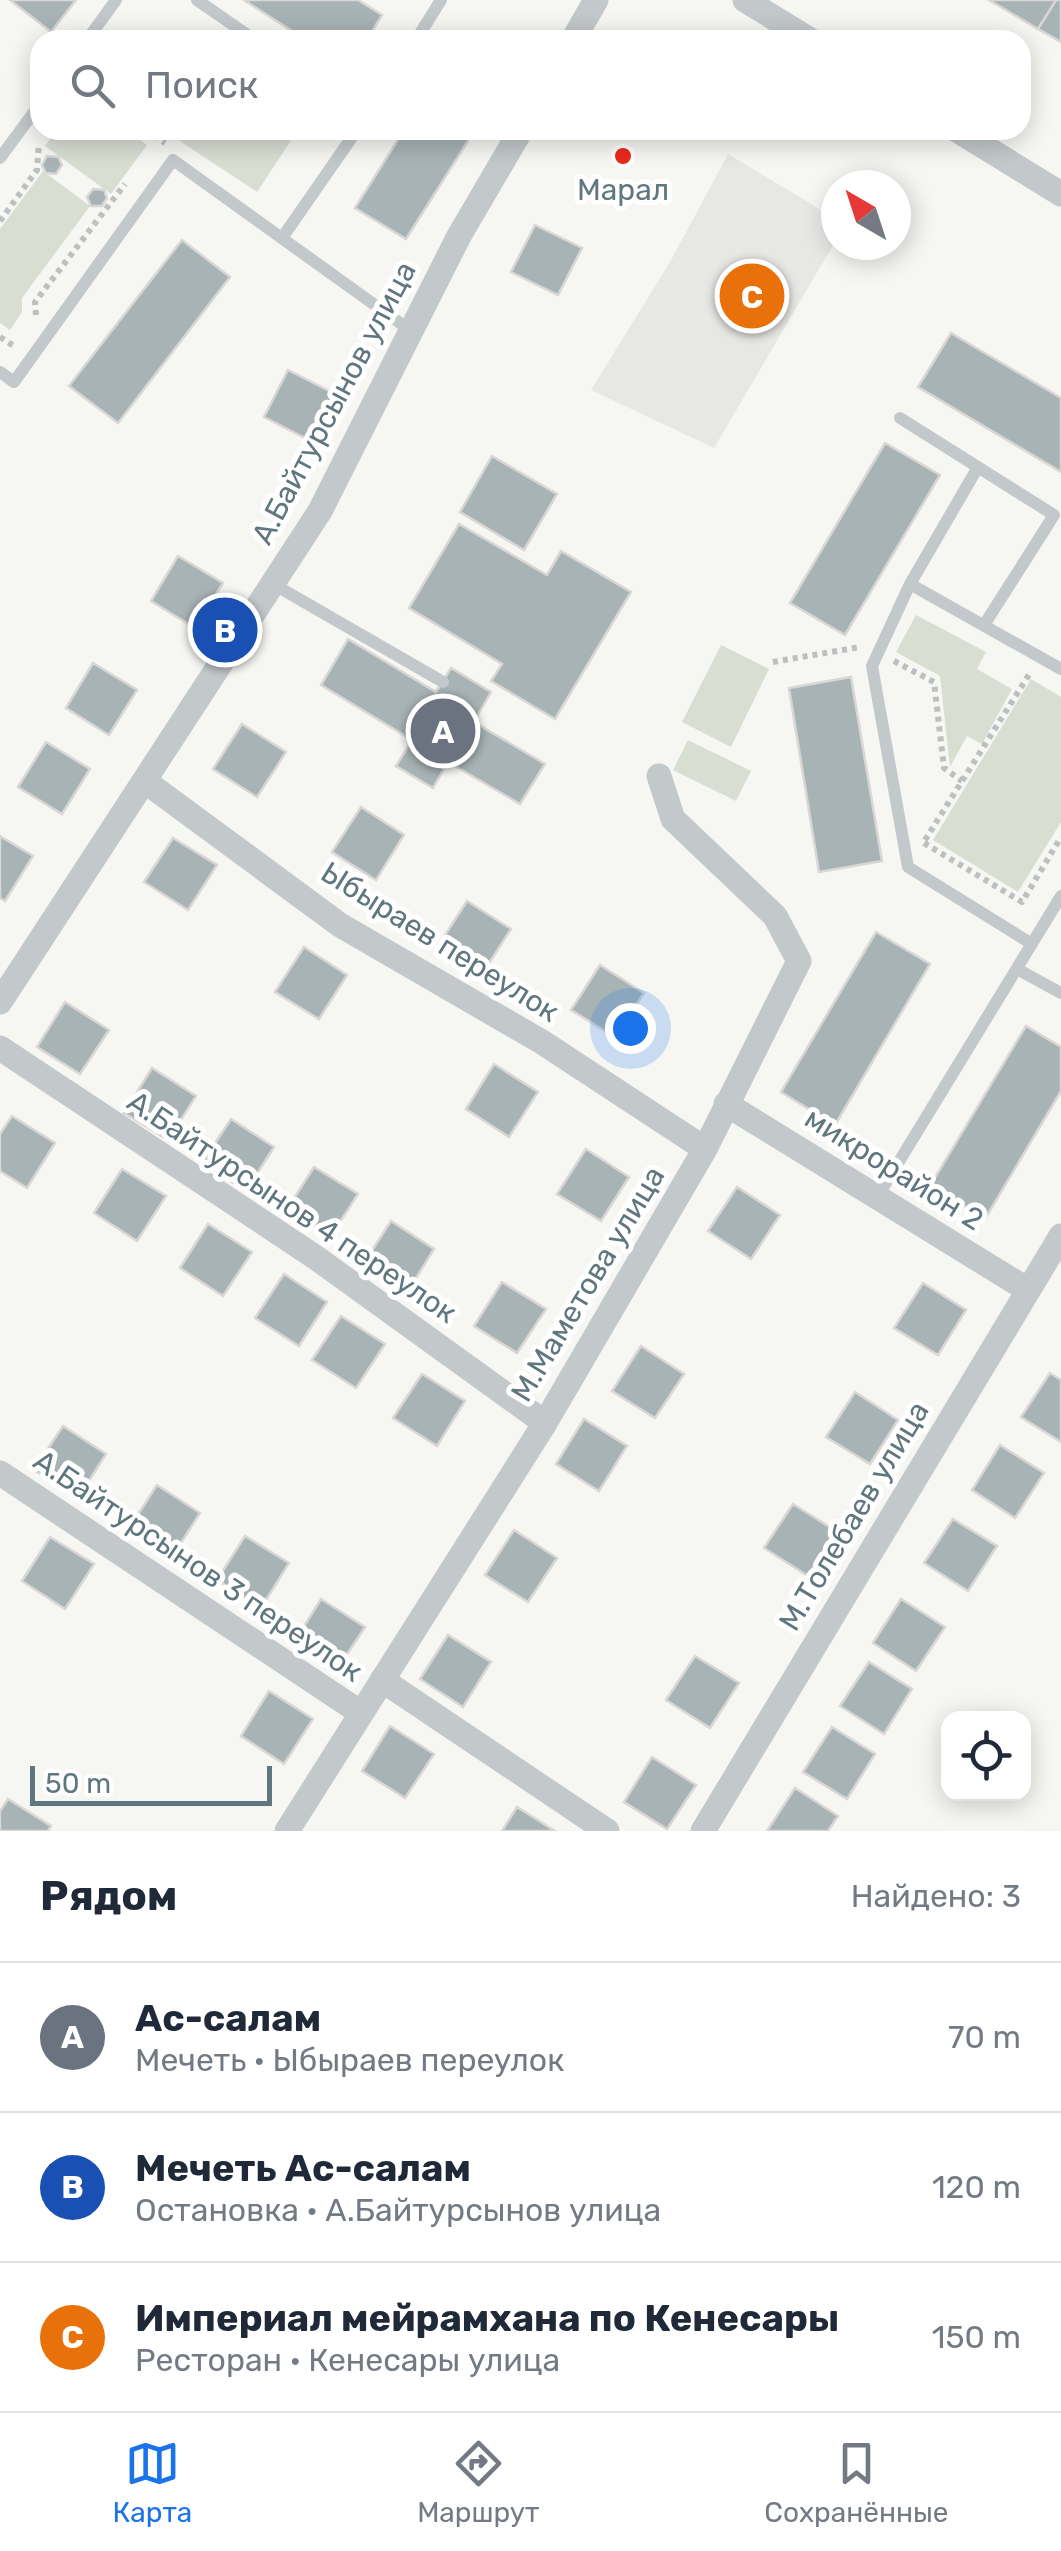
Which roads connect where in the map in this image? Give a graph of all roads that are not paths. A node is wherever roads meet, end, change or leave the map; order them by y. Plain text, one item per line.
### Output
1 (116, 0) edge
2 (197, 0) edge
3 (440, 0) edge
4 (596, 0) edge
5 (745, 0) edge
6 (94, 30) edge
7 (240, 30) edge
8 (422, 30) edge
9 (579, 30) edge
10 (794, 30) edge
11 (30, 118) edge
12 (350, 140) edge
13 (514, 140) edge
14 (973, 140) edge
15 (0, 158) edge
16 (1061, 194) edge
17 (282, 238) junction
18 (411, 331) junction
19 (0, 372) edge
20 (900, 418) dead end
21 (978, 466) junction
22 (273, 584) junction
23 (910, 584) junction
24 (984, 625) junction
25 (1061, 668) edge
26 (442, 682) dead end
27 (659, 776) dead end
28 (146, 782) junction
29 (1061, 896) edge
30 (1032, 944) junction
31 (1017, 968) junction
32 (1061, 994) edge
33 (0, 1002) edge
34 (0, 1048) edge
35 (726, 1104) junction
36 (705, 1149) junction
37 (878, 1196) junction
38 (1061, 1236) edge
39 (1028, 1290) junction
40 (544, 1422) junction
41 (0, 1473) edge
42 (382, 1680) junction
43 (361, 1713) junction
44 (287, 1831) edge
45 (608, 1831) edge
46 (702, 1831) edge

1 - 6 lane
2 - 7 lane
3 - 8 lane
4 - 9 street
5 - 10 street
11 - 15 lane
12 - 17 lane
13 - 18 street, А.Байтурсынов улица
14 - 16 street
17 - 18 lane
17 - 19 lane
18 - 22 street, А.Байтурсынов улица
20 - 21 lane
21 - 23 lane
21 - 24 lane
22 - 26 lane
22 - 28 street, А.Байтурсынов улица
23 - 24 lane
23 - 30 lane
24 - 25 lane
27 - 35 street, М.Маметова улица
28 - 33 street, А.Байтурсынов улица
28 - 36 street, Ыбыраев переулок
29 - 30 lane
30 - 31 lane
31 - 32 lane
31 - 37 lane
34 - 40 street, А.Байтурсынов 4 переулок
35 - 36 street, М.Маметова улица
35 - 37 street, микрорайон 2
36 - 40 street, М.Маметова улица
37 - 39 street, микрорайон 2
38 - 39 street, М.Толебаев улица
39 - 46 street, М.Толебаев улица
40 - 42 street, М.Маметова улица
41 - 43 street, А.Байтурсынов 3 переулок
42 - 43 street, М.Маметова улица
42 - 45 street
43 - 44 street, М.Маметова улица

